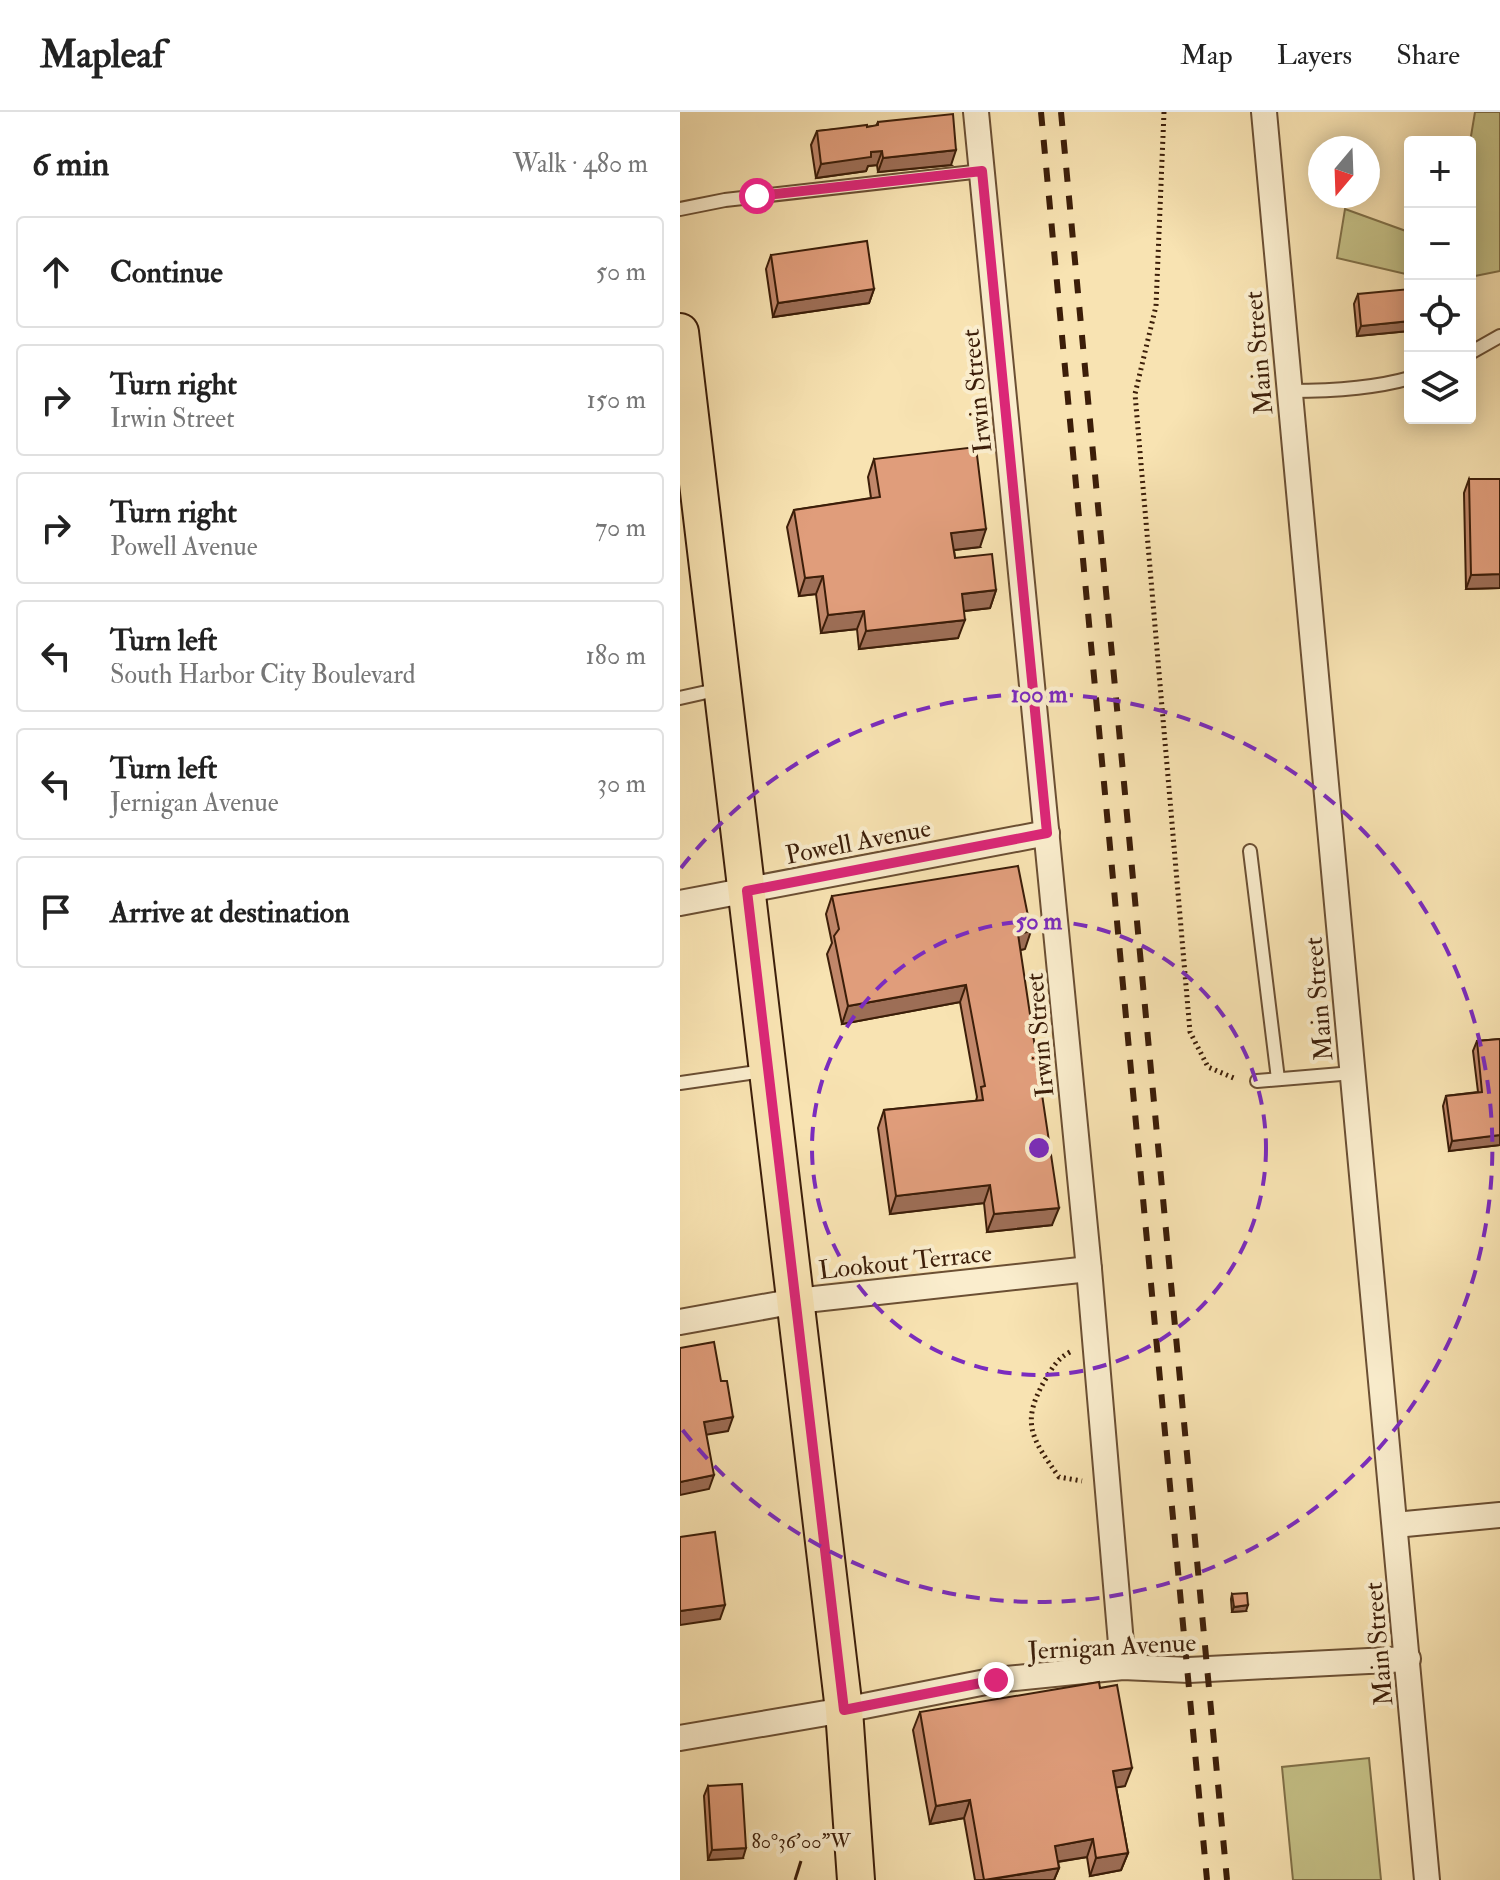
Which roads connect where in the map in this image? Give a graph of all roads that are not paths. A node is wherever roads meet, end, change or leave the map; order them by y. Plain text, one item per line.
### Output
1 (976, 112) edge
2 (1264, 112) edge
3 (982, 171) junction
4 (680, 209) edge
5 (680, 332) edge
6 (1500, 336) edge
7 (1472, 352) edge
8 (1404, 380) edge
9 (1290, 391) junction
10 (692, 509) edge
11 (723, 688) junction
12 (680, 698) edge
13 (1047, 833) junction
14 (1250, 851) dead end
15 (747, 891) junction
16 (680, 903) edge
17 (769, 1070) junction
18 (1353, 1073) junction
19 (1278, 1079) junction
20 (1257, 1081) road end
21 (680, 1083) edge
22 (1089, 1269) junction
23 (796, 1301) junction
24 (680, 1322) edge
25 (1500, 1515) edge
26 (1395, 1525) junction
27 (1408, 1659) junction
28 (1123, 1667) junction
29 (844, 1710) junction
30 (680, 1738) edge
31 (856, 1880) edge
32 (1427, 1880) edge

1 - 3 street, Irwin Street
2 - 9 street, Main Street
3 - 4 lane
3 - 13 street, Irwin Street
5 - 10 main road
6 - 7 lane
8 - 9 lane
9 - 18 street, Main Street
10 - 11 main road
11 - 12 lane
11 - 15 main road
13 - 15 street, Powell Avenue
13 - 22 street, Irwin Street
14 - 19 lane
15 - 16 street, Powell Avenue
15 - 17 main road
17 - 21 lane
17 - 23 main road
18 - 19 lane
18 - 26 street, Main Street
19 - 20 lane
22 - 23 street, Lookout Terrace
22 - 28 street, Irwin Street
23 - 24 street, Lookout Terrace
23 - 29 main road
25 - 26 street
26 - 27 street, Main Street
27 - 28 street, Jernigan Avenue
27 - 32 street, Main Street
28 - 29 street, Jernigan Avenue
29 - 30 street, Jernigan Avenue
29 - 31 main road

